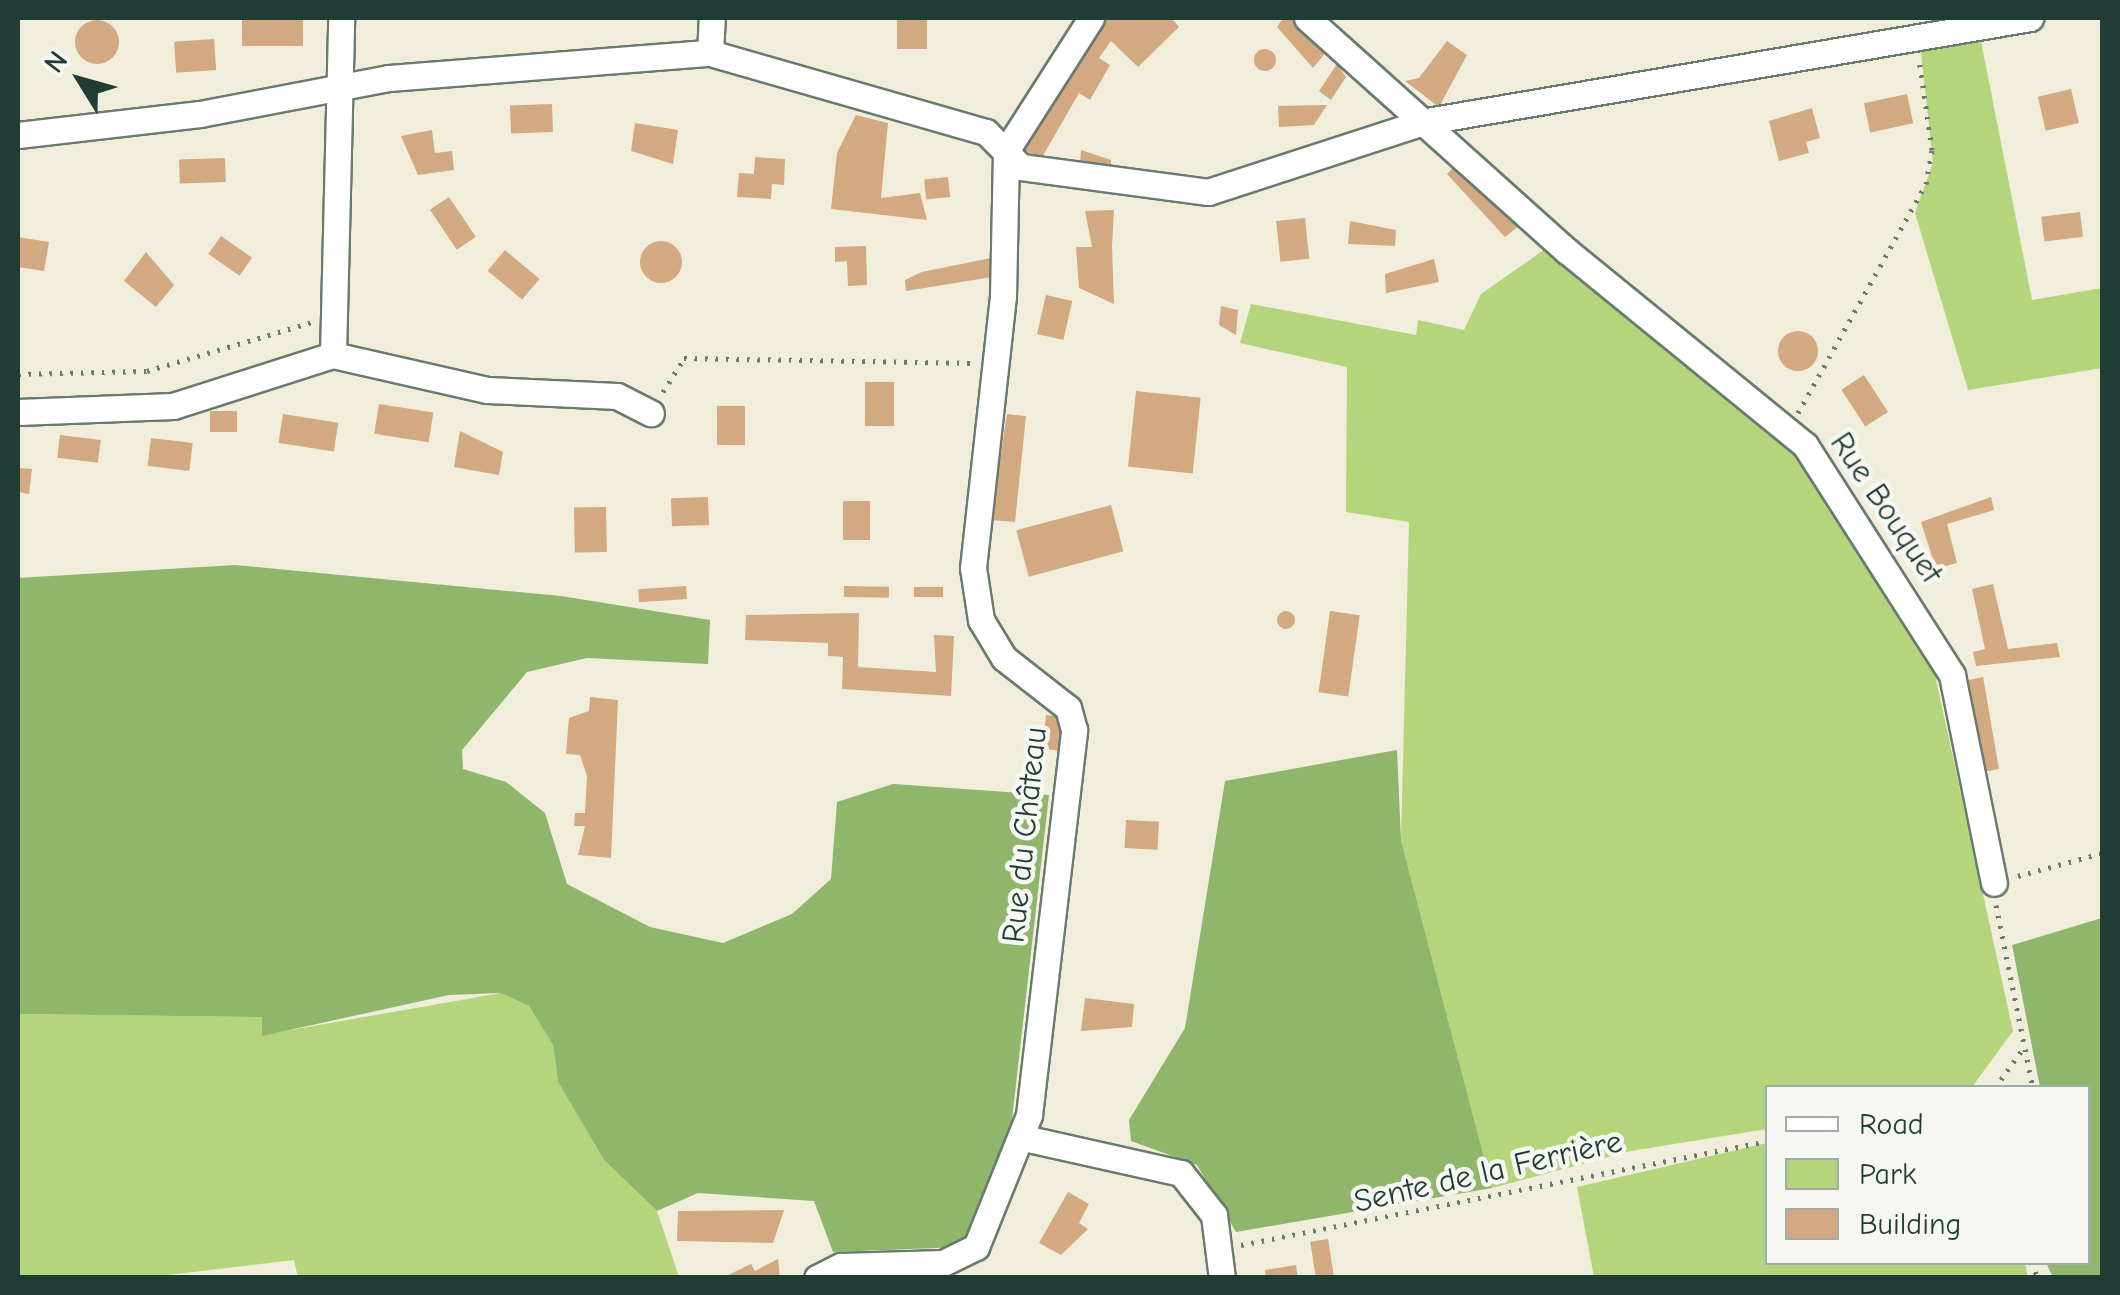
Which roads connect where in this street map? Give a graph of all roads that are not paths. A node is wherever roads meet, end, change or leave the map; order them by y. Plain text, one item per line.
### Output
1 (340, 18) edge
2 (712, 18) edge
3 (1091, 18) edge
4 (1307, 18) edge
5 (2030, 18) edge
6 (1971, 22) edge
7 (710, 53) junction
8 (343, 87) junction
9 (1427, 121) junction
10 (18, 135) edge
11 (1006, 152) junction
12 (333, 355) junction
13 (18, 412) edge
14 (651, 413) road end
15 (1994, 883) road end
16 (1024, 1138) junction
17 (817, 1278) edge
18 (1222, 1278) edge

1 - 8 street
2 - 7 street
3 - 11 street, Rue du Château
4 - 9 street, Rue Bouquet
5 - 6 street
6 - 9 street
7 - 8 street
7 - 11 street
8 - 10 street
8 - 12 street
9 - 11 street
9 - 15 street, Rue Bouquet
11 - 16 street, Rue du Château
12 - 13 street
12 - 14 street
16 - 17 street, Rue du Château
16 - 18 street

